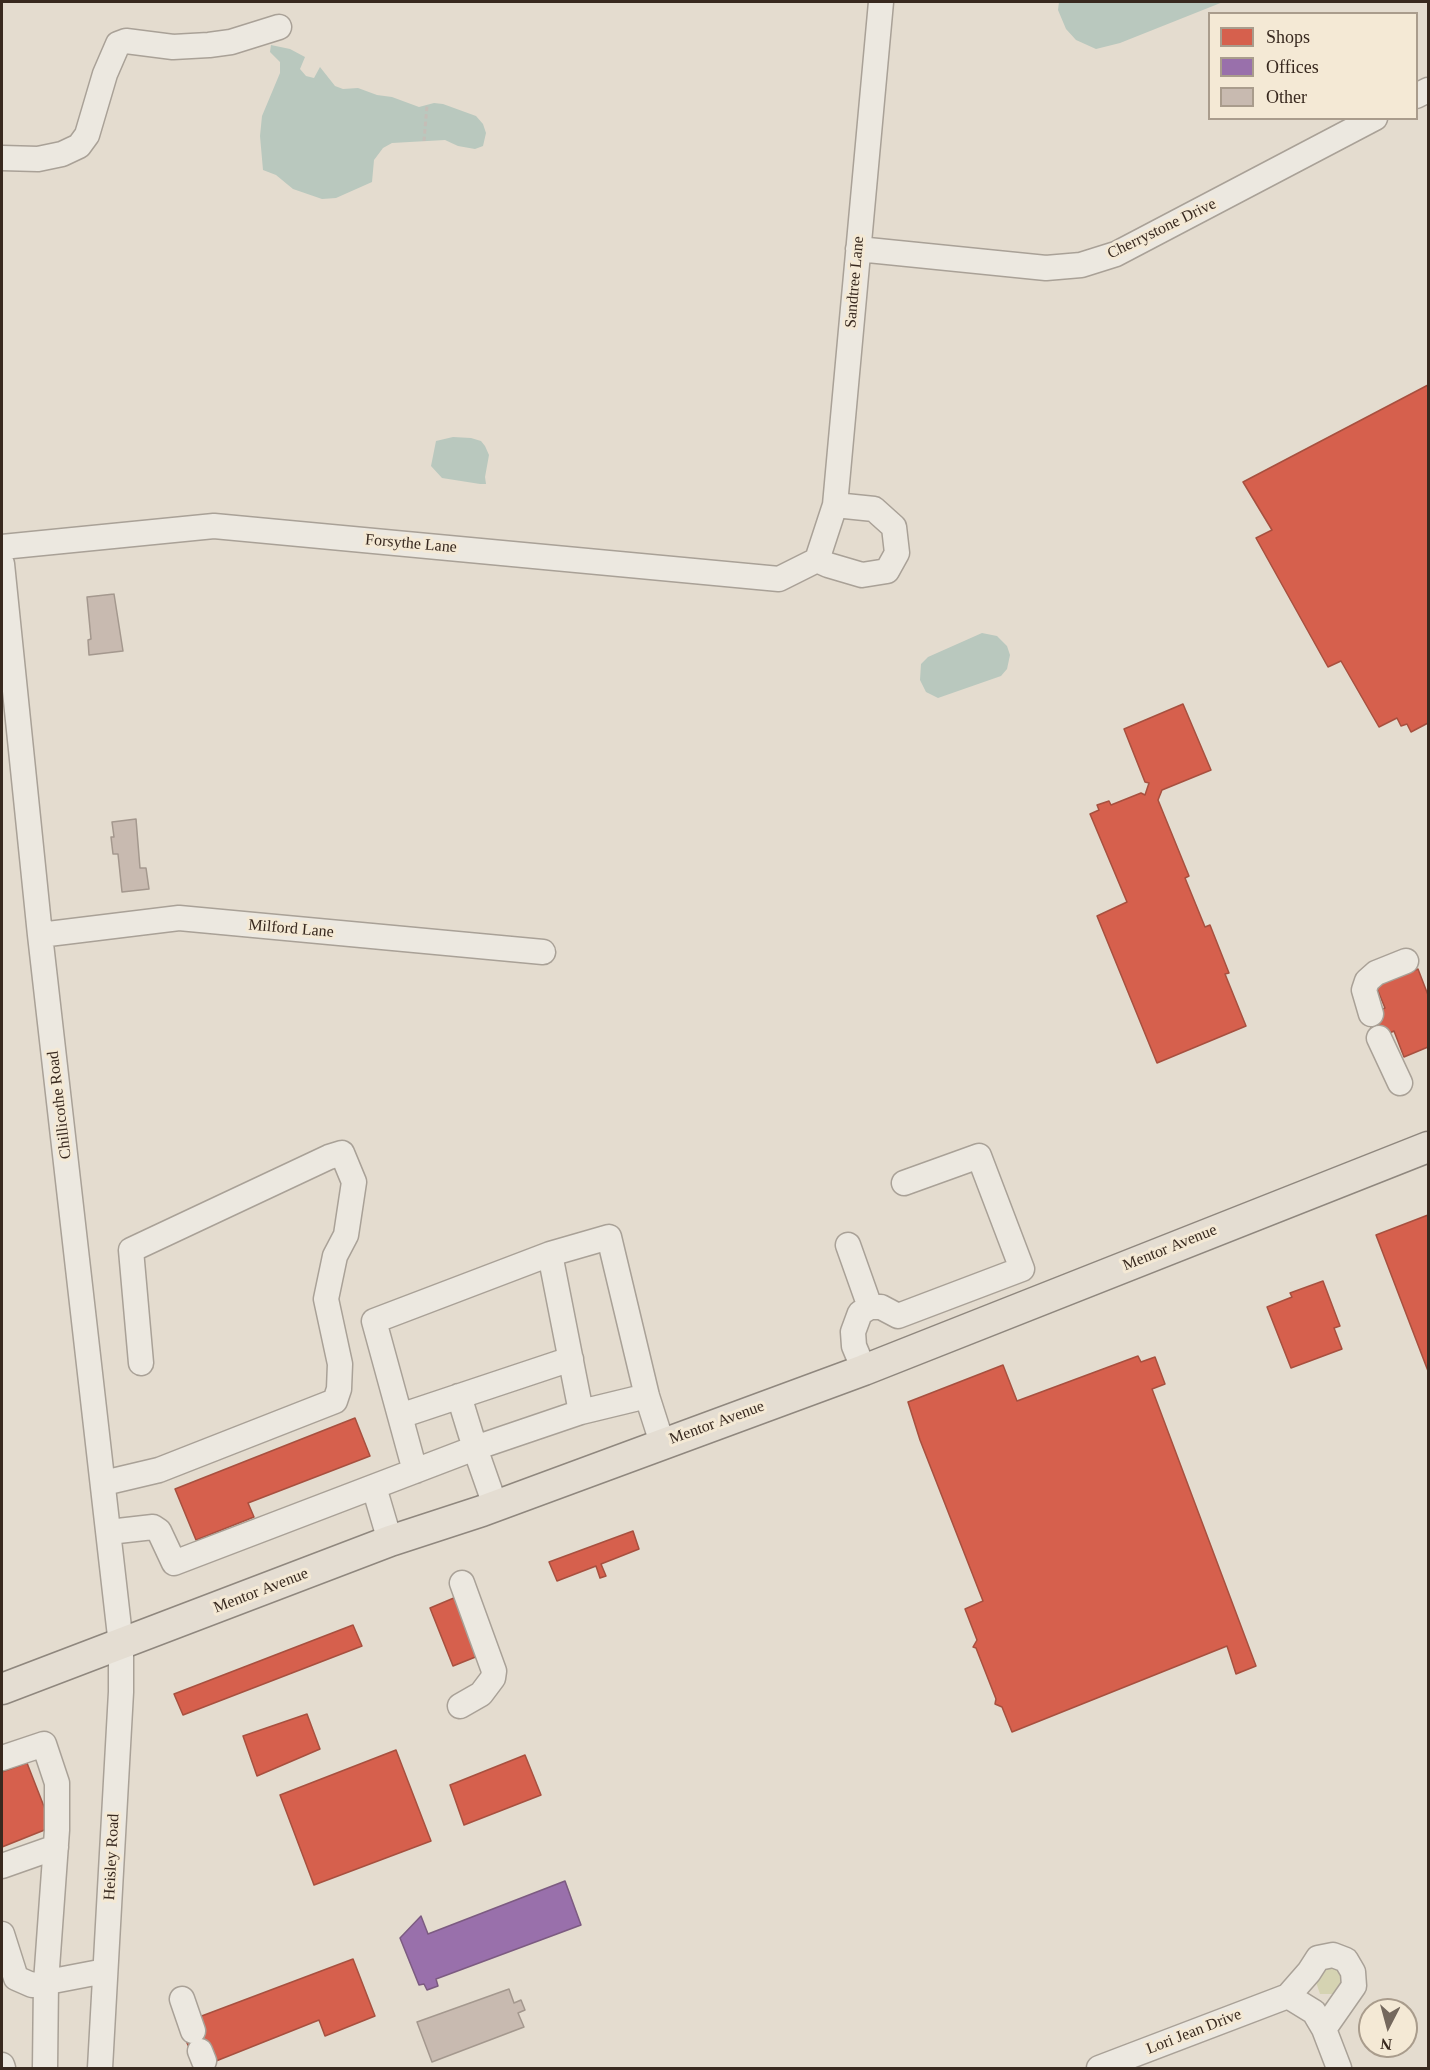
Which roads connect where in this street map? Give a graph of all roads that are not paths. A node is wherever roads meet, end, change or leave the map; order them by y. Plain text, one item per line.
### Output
1 (880, 2) edge
2 (279, 27) dead end
3 (1371, 120) edge
4 (2, 158) edge
5 (858, 249) junction
6 (835, 505) junction
7 (2, 547) edge
8 (817, 560) junction
9 (2, 564) edge
10 (10, 736) edge
11 (40, 935) junction
12 (543, 952) dead end
13 (1406, 961) dead end
14 (1371, 1014) dead end
15 (1379, 1038) dead end
16 (1400, 1083) dead end
17 (1428, 1147) edge
18 (904, 1183) dead end
19 (848, 1245) dead end
20 (550, 1254) junction
21 (870, 1307) junction
22 (571, 1359) junction
23 (141, 1363) dead end
24 (864, 1370) junction
25 (459, 1396) junction
26 (647, 1396) junction
27 (581, 1412) junction
28 (400, 1416) junction
29 (662, 1443) junction
30 (476, 1448) junction
31 (415, 1471) junction
32 (104, 1483) junction
33 (374, 1487) junction
34 (495, 1505) junction
35 (109, 1532) junction
36 (390, 1541) junction
37 (462, 1583) dead end
38 (121, 1645) junction
39 (2, 1689) edge
40 (460, 1706) dead end
41 (2, 1758) edge
42 (56, 1847) junction
43 (2, 1866) edge
44 (2, 1934) edge
45 (105, 1971) junction
46 (9, 1981) edge
47 (46, 1982) junction
48 (1288, 1996) junction
49 (182, 1999) dead end
50 (1324, 2029) junction
51 (199, 2048) dead end
52 (45, 2068) edge
53 (100, 2068) edge
54 (1099, 2068) edge
55 (1339, 2068) edge

1 - 5 street, Sandtree Lane
2 - 4 street
3 - 5 street, Cherrystone Drive
5 - 6 street, Sandtree Lane
6 - 8 street, Sandtree Lane
6 - 8 street
7 - 8 street, Forsythe Lane
9 - 10 street, Chillicothe Road
10 - 11 street, Chillicothe Road
11 - 12 street, Milford Lane
11 - 32 street, Chillicothe Road
13 - 14 street
15 - 16 street
17 - 24 main road, Mentor Avenue
18 - 21 street
19 - 21 street
20 - 22 street
20 - 26 street
20 - 28 street
21 - 24 street
22 - 25 street
22 - 27 street
23 - 32 street
24 - 29 main road, Mentor Avenue
25 - 28 street
25 - 30 street
26 - 27 street
26 - 29 street
27 - 30 street
28 - 31 street
29 - 34 main road, Mentor Avenue
30 - 31 street
30 - 34 street
31 - 33 street
32 - 35 street, Chillicothe Road
33 - 35 street
33 - 36 street
34 - 36 main road, Mentor Avenue
35 - 38 street, Chillicothe Road
36 - 38 main road, Mentor Avenue
37 - 40 street
38 - 39 main road, Mentor Avenue
38 - 45 street, Heisley Road
41 - 42 street
42 - 43 street
42 - 47 street
44 - 46 street
45 - 47 street
45 - 53 street, Heisley Road
46 - 47 street
47 - 52 street
48 - 50 street
48 - 50 street
48 - 54 street, Lori Jean Drive
49 - 51 street
50 - 55 street

